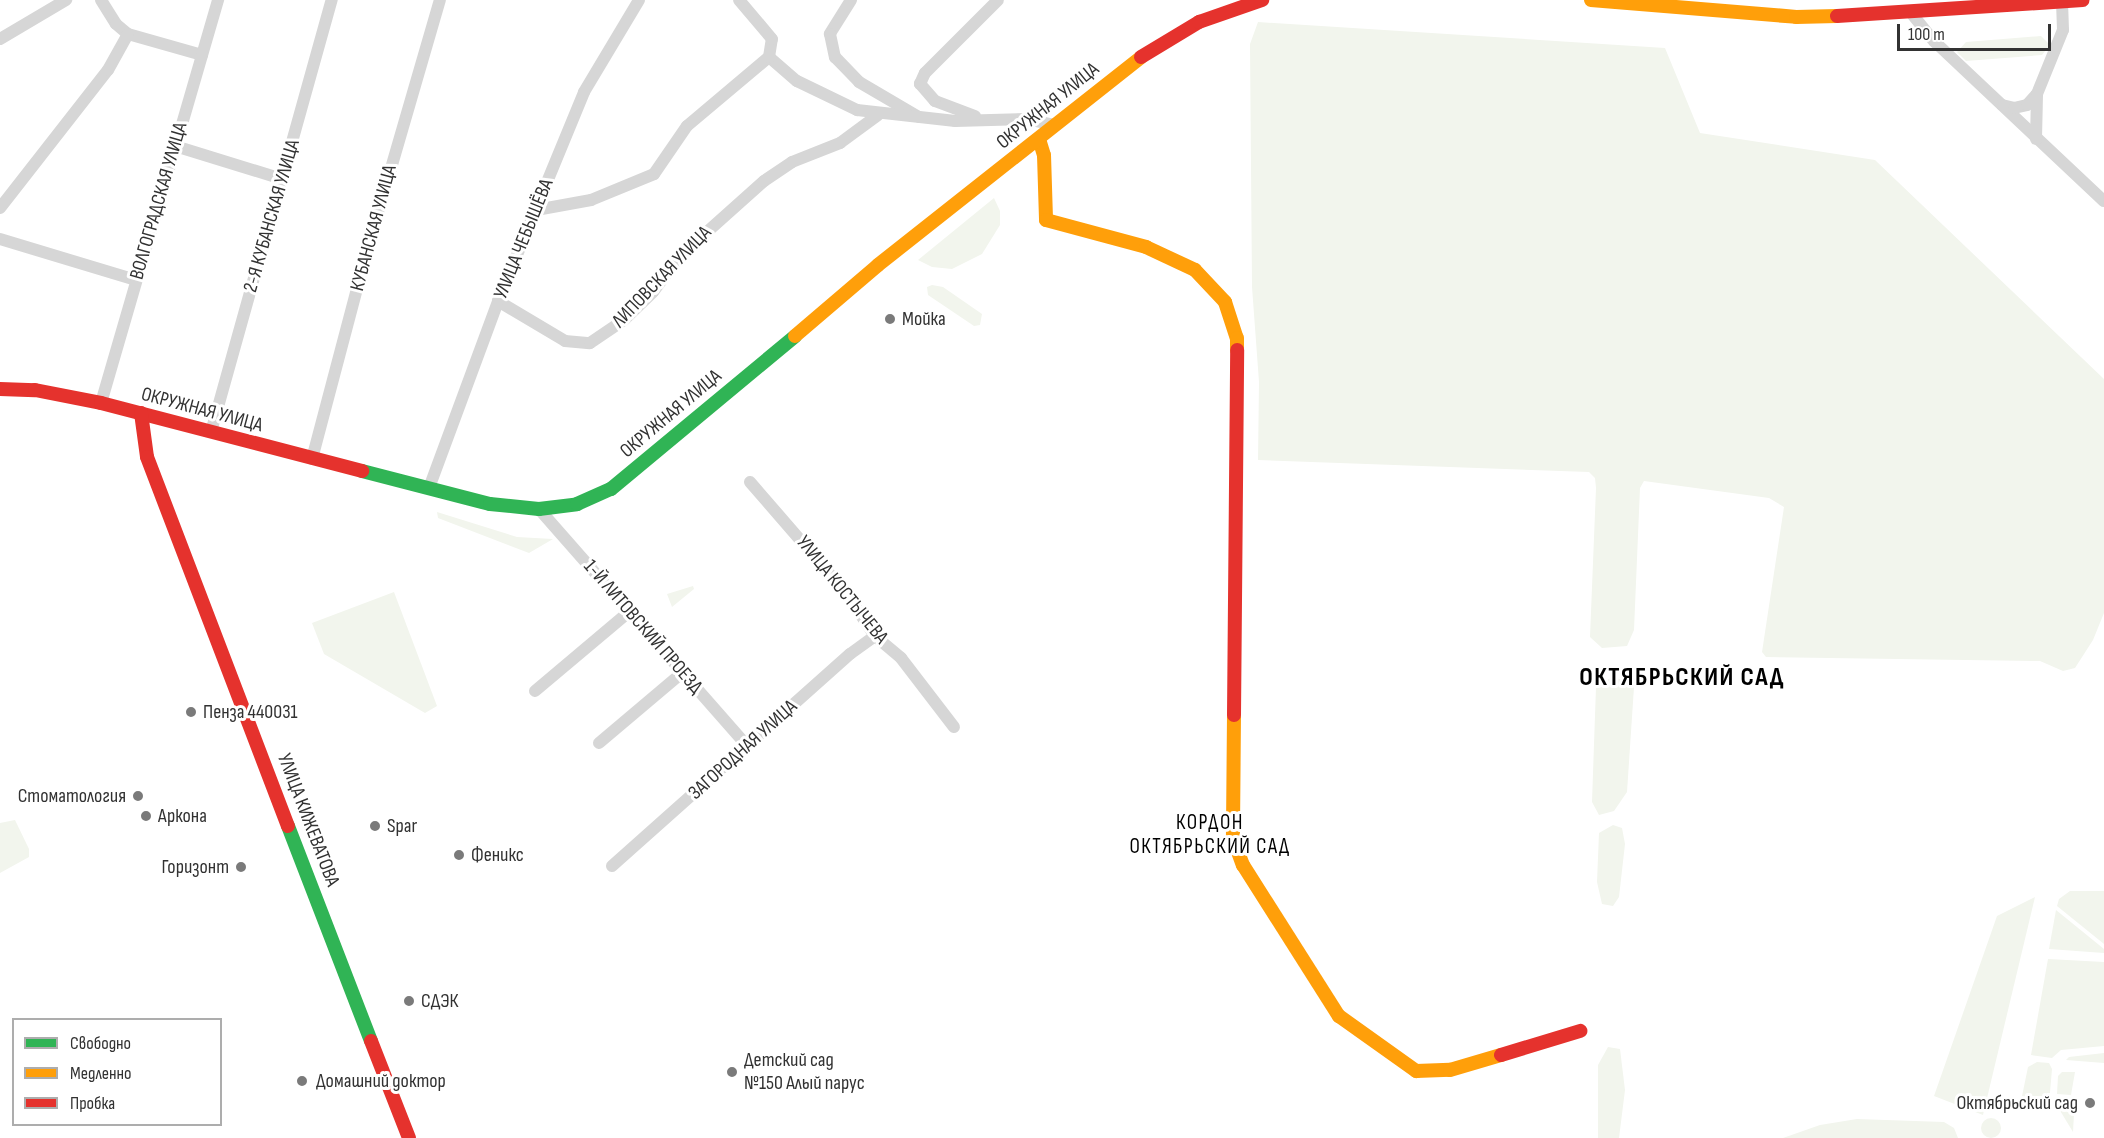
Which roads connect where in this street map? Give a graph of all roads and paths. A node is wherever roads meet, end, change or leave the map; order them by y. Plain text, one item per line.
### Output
1 (66, 0) edge
2 (101, 0) edge
3 (218, 0) edge
4 (332, 0) edge
5 (440, 0) edge
6 (639, 0) edge
7 (739, 0) edge
8 (851, 0) edge
9 (998, 0) edge
10 (1262, 0) edge
11 (1591, 0) edge
12 (1764, 0) edge
13 (2082, 0) edge
14 (2062, 2) junction
15 (1912, 14) junction
16 (1769, 16) junction
17 (128, 34) junction
18 (0, 39) edge
19 (202, 55) junction
20 (769, 57) junction
21 (2037, 94) junction
22 (2001, 105) junction
23 (878, 115) junction
24 (920, 117) junction
25 (982, 118) junction
26 (1055, 125) junction
27 (1039, 139) junction
28 (2036, 139) junction
29 (176, 146) junction
30 (282, 179) junction
31 (2104, 201) edge
32 (0, 208) edge
33 (536, 210) junction
34 (0, 238) edge
35 (136, 280) junction
36 (498, 301) junction
37 (0, 389) edge
38 (101, 403) junction
39 (141, 413) junction
40 (210, 432) junction
41 (312, 459) junction
42 (750, 482) dead end
43 (429, 488) junction
44 (539, 509) junction
45 (630, 611) junction
46 (875, 636) junction
47 (683, 672) junction
48 (535, 691) dead end
49 (954, 727) dead end
50 (599, 743) dead end
51 (747, 746) junction
52 (612, 866) dead end
53 (1580, 1031) dead end
54 (409, 1138) edge

1 - 18 street
2 - 17 street
3 - 19 street, ВОЛГОГРАДСКАЯ УЛИЦА
4 - 30 street, 2-Я КУБАНСКАЯ УЛИЦА
5 - 41 street, КУБАНСКАЯ УЛИЦА
6 - 33 street, УЛИЦА ЧЕБЫШЁВА
7 - 20 street
8 - 24 street
9 - 25 street
10 - 26 main road, ОКРУЖНАЯ УЛИЦА
11 - 16 main road
12 - 16 street
13 - 14 main road
14 - 15 main road
14 - 21 street
15 - 16 main road
15 - 22 street
17 - 19 street
17 - 32 street
19 - 29 street, ВОЛГОГРАДСКАЯ УЛИЦА
20 - 23 street
20 - 33 street
21 - 22 street
21 - 28 street
22 - 28 street
23 - 24 street
23 - 36 street, ЛИПОВСКАЯ УЛИЦА
24 - 25 street
25 - 26 street
26 - 27 main road, ОКРУЖНАЯ УЛИЦА
27 - 44 main road, ОКРУЖНАЯ УЛИЦА
27 - 53 main road
28 - 31 street
29 - 30 street
29 - 35 street, ВОЛГОГРАДСКАЯ УЛИЦА
30 - 40 street, 2-Я КУБАНСКАЯ УЛИЦА
33 - 36 street, УЛИЦА ЧЕБЫШЁВА
34 - 35 street
35 - 38 street, ВОЛГОГРАДСКАЯ УЛИЦА
36 - 43 street, УЛИЦА ЧЕБЫШЁВА
37 - 38 main road, ОКРУЖНАЯ УЛИЦА
38 - 39 main road, ОКРУЖНАЯ УЛИЦА
39 - 40 main road, ОКРУЖНАЯ УЛИЦА
39 - 54 main road, УЛИЦА КИЖЕВАТОВА
40 - 41 main road, ОКРУЖНАЯ УЛИЦА
41 - 43 main road, ОКРУЖНАЯ УЛИЦА
42 - 46 street, УЛИЦА КОСТЫЧЕВА
43 - 44 main road, ОКРУЖНАЯ УЛИЦА
44 - 45 street, 1-Й ЛИТОВСКИЙ ПРОЕЗД
45 - 47 street, 1-Й ЛИТОВСКИЙ ПРОЕЗД
45 - 48 street
46 - 49 street, УЛИЦА КОСТЫЧЕВА
46 - 51 street, ЗАГОРОДНАЯ УЛИЦА
47 - 50 street
47 - 51 street, 1-Й ЛИТОВСКИЙ ПРОЕЗД
51 - 52 street, ЗАГОРОДНАЯ УЛИЦА

